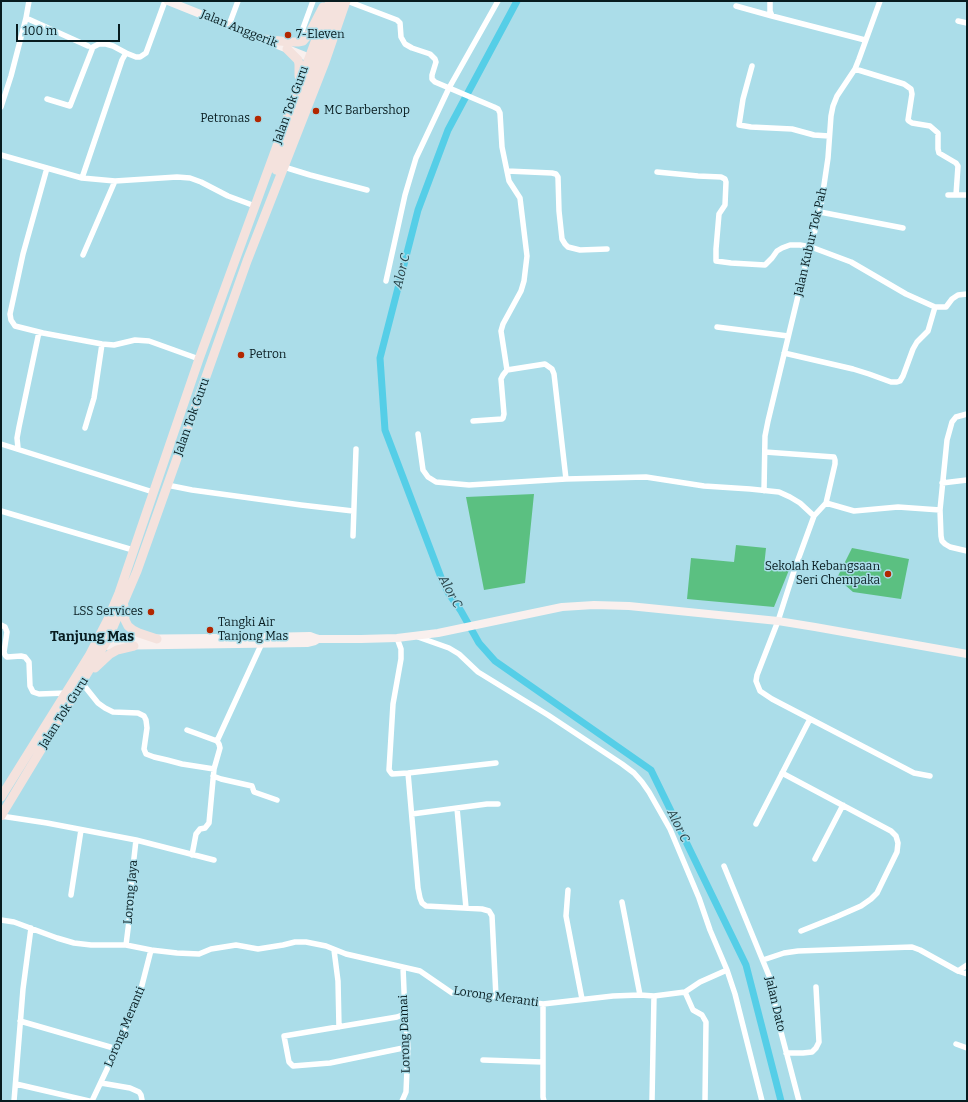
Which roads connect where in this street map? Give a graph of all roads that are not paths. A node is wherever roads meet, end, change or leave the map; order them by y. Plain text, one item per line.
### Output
1 (29, 1) edge
2 (167, 1) edge
3 (238, 1) edge
4 (313, 1) edge
5 (326, 1) edge
6 (330, 1) edge
7 (339, 1) edge
8 (347, 1) edge
9 (498, 1) edge
10 (770, 1) edge
11 (880, 1) edge
12 (736, 6) dead end
13 (772, 16) junction
14 (26, 18) junction
15 (958, 21) dead end
16 (967, 23) edge
17 (229, 25) junction
18 (263, 39) junction
19 (866, 40) junction
20 (298, 42) junction
21 (88, 46) dead end
22 (287, 49) junction
23 (126, 53) junction
24 (313, 59) junction
25 (752, 66) dead end
26 (855, 68) junction
27 (451, 89) junction
28 (297, 91) junction
29 (47, 98) dead end
30 (1, 107) edge
31 (830, 136) junction
32 (1, 155) edge
33 (284, 167) junction
34 (47, 168) junction
35 (507, 171) junction
36 (657, 172) dead end
37 (82, 178) junction
38 (114, 180) junction
39 (367, 190) dead end
40 (948, 195) dead end
41 (956, 195) junction
42 (967, 195) edge
43 (255, 206) junction
44 (266, 211) junction
45 (820, 212) junction
46 (903, 228) dead end
47 (810, 247) junction
48 (607, 249) dead end
49 (83, 255) dead end
50 (386, 281) dead end
51 (967, 294) edge
52 (935, 307) junction
53 (717, 327) dead end
54 (39, 332) junction
55 (788, 336) junction
56 (102, 344) junction
57 (784, 354) junction
58 (199, 359) junction
59 (507, 370) junction
60 (967, 414) edge
61 (474, 421) dead end
62 (85, 428) dead end
63 (418, 434) dead end
64 (1, 444) edge
65 (18, 448) junction
66 (356, 449) dead end
67 (765, 452) junction
68 (566, 479) junction
69 (967, 480) edge
70 (942, 483) junction
71 (168, 485) junction
72 (764, 491) junction
73 (153, 492) junction
74 (826, 503) junction
75 (1, 510) edge
76 (940, 510) junction
77 (353, 511) junction
78 (814, 516) junction
79 (353, 536) dead end
80 (133, 550) junction
81 (967, 551) edge
82 (124, 602) junction
83 (778, 621) junction
84 (1, 624) edge
85 (415, 636) junction
86 (397, 638) junction
87 (157, 639) junction
88 (318, 639) junction
89 (96, 642) junction
90 (106, 642) junction
91 (262, 643) junction
92 (134, 646) junction
93 (967, 654) edge
94 (91, 669) junction
95 (82, 683) junction
96 (66, 693) junction
97 (810, 719) junction
98 (187, 730) dead end
99 (217, 741) junction
100 (496, 763) dead end
101 (214, 769) junction
102 (408, 773) junction
103 (782, 773) junction
104 (213, 776) junction
105 (930, 776) dead end
106 (1, 797) edge
107 (277, 800) dead end
108 (498, 804) dead end
109 (843, 805) junction
110 (457, 808) junction
111 (412, 814) junction
112 (1, 816) edge
113 (756, 824) dead end
114 (81, 830) junction
115 (136, 840) junction
116 (192, 855) junction
117 (815, 859) dead end
118 (214, 860) dead end
119 (724, 866) dead end
120 (568, 890) dead end
121 (71, 895) dead end
122 (622, 902) dead end
123 (466, 908) junction
124 (1, 920) edge
125 (31, 928) junction
126 (801, 931) dead end
127 (126, 945) junction
128 (151, 950) junction
129 (334, 950) junction
130 (763, 960) junction
131 (967, 965) edge
132 (403, 967) junction
133 (727, 970) junction
134 (958, 971) junction
135 (967, 974) edge
136 (816, 988) dead end
137 (685, 992) junction
138 (640, 995) junction
139 (654, 996) junction
140 (496, 998) junction
141 (582, 999) junction
142 (543, 1004) junction
143 (405, 1014) junction
144 (20, 1021) junction
145 (339, 1027) junction
146 (956, 1044) dead end
147 (408, 1047) junction
148 (967, 1048) edge
149 (117, 1049) junction
150 (786, 1053) junction
151 (483, 1060) dead end
152 (542, 1062) junction
153 (101, 1083) junction
154 (16, 1084) junction
155 (142, 1100) dead end
156 (14, 1101) edge
157 (89, 1101) edge
158 (92, 1101) edge
159 (402, 1101) edge
160 (544, 1101) edge
161 (652, 1101) edge
162 (705, 1101) edge
163 (762, 1101) edge
164 (798, 1101) edge

1 - 14 street
2 - 17 main road, Jalan Anggerik
2 - 23 street
3 - 17 street
4 - 20 street
5 - 20 main road
6 - 24 main road, Jalan Tok Guru
7 - 24 main road
8 - 27 street
8 - 33 main road, Jalan Tok Guru
9 - 27 street
10 - 13 street
11 - 19 street, Jalan Kubur Tok Pah
12 - 13 street
13 - 19 street
14 - 21 street
14 - 30 street
15 - 16 street
17 - 18 main road, Jalan Anggerik
18 - 20 main road
18 - 22 main road, Jalan Anggerik
19 - 26 street, Jalan Kubur Tok Pah
22 - 24 main road, Jalan Anggerik
22 - 28 main road
23 - 29 street
23 - 37 street
24 - 28 main road, Jalan Tok Guru
24 - 44 main road
25 - 31 street
26 - 31 street, Jalan Kubur Tok Pah
26 - 41 street
27 - 35 street
27 - 50 street
28 - 43 main road, Jalan Tok Guru
31 - 45 street, Jalan Kubur Tok Pah
32 - 34 street
33 - 39 street
33 - 44 main road, Jalan Tok Guru
34 - 37 street
34 - 54 street
35 - 48 street
35 - 59 street
36 - 47 street
37 - 38 street
38 - 43 street
38 - 49 street
40 - 41 street
41 - 42 street
43 - 58 main road, Jalan Tok Guru
44 - 71 main road, Jalan Tok Guru
45 - 46 street
45 - 47 street, Jalan Kubur Tok Pah
47 - 52 street
47 - 55 street, Jalan Kubur Tok Pah
51 - 52 street
52 - 57 street
53 - 55 street
54 - 56 street
54 - 65 street
55 - 57 street, Jalan Kubur Tok Pah
56 - 58 street
56 - 62 street
57 - 67 street, Jalan Kubur Tok Pah
58 - 73 main road, Jalan Tok Guru
59 - 61 street
59 - 68 street
60 - 70 street
63 - 68 street
64 - 65 street
65 - 73 street
66 - 77 street
67 - 72 street, Jalan Kubur Tok Pah
67 - 74 street
68 - 72 street
69 - 70 street
70 - 76 street
71 - 77 street
71 - 82 main road, Jalan Tok Guru
72 - 78 street
73 - 80 main road, Jalan Tok Guru
74 - 76 street
74 - 78 street
75 - 80 street
76 - 81 street
77 - 79 street
78 - 83 street
80 - 89 main road, Jalan Tok Guru
82 - 87 main road
82 - 90 main road, Jalan Tok Guru
83 - 85 main road
83 - 93 main road
83 - 97 street
84 - 96 street
85 - 86 main road
85 - 133 street
86 - 88 main road
86 - 102 street
87 - 88 main road
87 - 90 main road
88 - 91 main road
89 - 90 main road
89 - 96 main road, Jalan Tok Guru
90 - 92 main road
90 - 94 main road, Jalan Tok Guru
91 - 92 main road
91 - 99 street
92 - 94 main road
94 - 95 main road, Jalan Tok Guru
95 - 101 street
95 - 112 main road, Jalan Tok Guru
96 - 106 main road, Jalan Tok Guru
97 - 103 street
97 - 105 street
98 - 99 street
99 - 101 street
100 - 102 street
101 - 104 street
102 - 111 street
103 - 109 street
103 - 113 street
104 - 107 street
104 - 116 street
108 - 110 street
109 - 117 street
109 - 126 street
110 - 111 street
110 - 123 street
111 - 123 street
112 - 114 street
114 - 115 street
114 - 121 street
115 - 116 street
115 - 127 street, Lorong Jaya
116 - 118 street
119 - 130 street, Jalan Dato
120 - 141 street
122 - 138 street
123 - 140 street
124 - 125 street, Lorong Meranti
125 - 127 street, Lorong Meranti
125 - 144 street
127 - 128 street, Lorong Meranti
128 - 129 street, Lorong Meranti
128 - 149 street, Lorong Meranti
129 - 132 street, Lorong Meranti
129 - 145 street
130 - 134 street
130 - 150 street, Jalan Dato
131 - 134 street
132 - 140 street, Lorong Meranti
132 - 143 street, Lorong Damai
133 - 137 street, Lorong Meranti
133 - 163 street
134 - 135 street
136 - 150 street
137 - 139 street, Lorong Meranti
137 - 162 street
138 - 139 street, Lorong Meranti
138 - 141 street, Lorong Meranti
139 - 161 street
140 - 142 street, Lorong Meranti
141 - 142 street, Lorong Meranti
142 - 152 street
143 - 145 street
143 - 147 street, Lorong Damai
144 - 149 street
144 - 154 street
145 - 147 street
146 - 148 street
147 - 159 street, Lorong Damai
149 - 153 street, Lorong Meranti
150 - 164 street, Jalan Dato
151 - 152 street
152 - 160 street
153 - 155 street
153 - 158 street, Lorong Meranti
154 - 156 street
154 - 157 street

